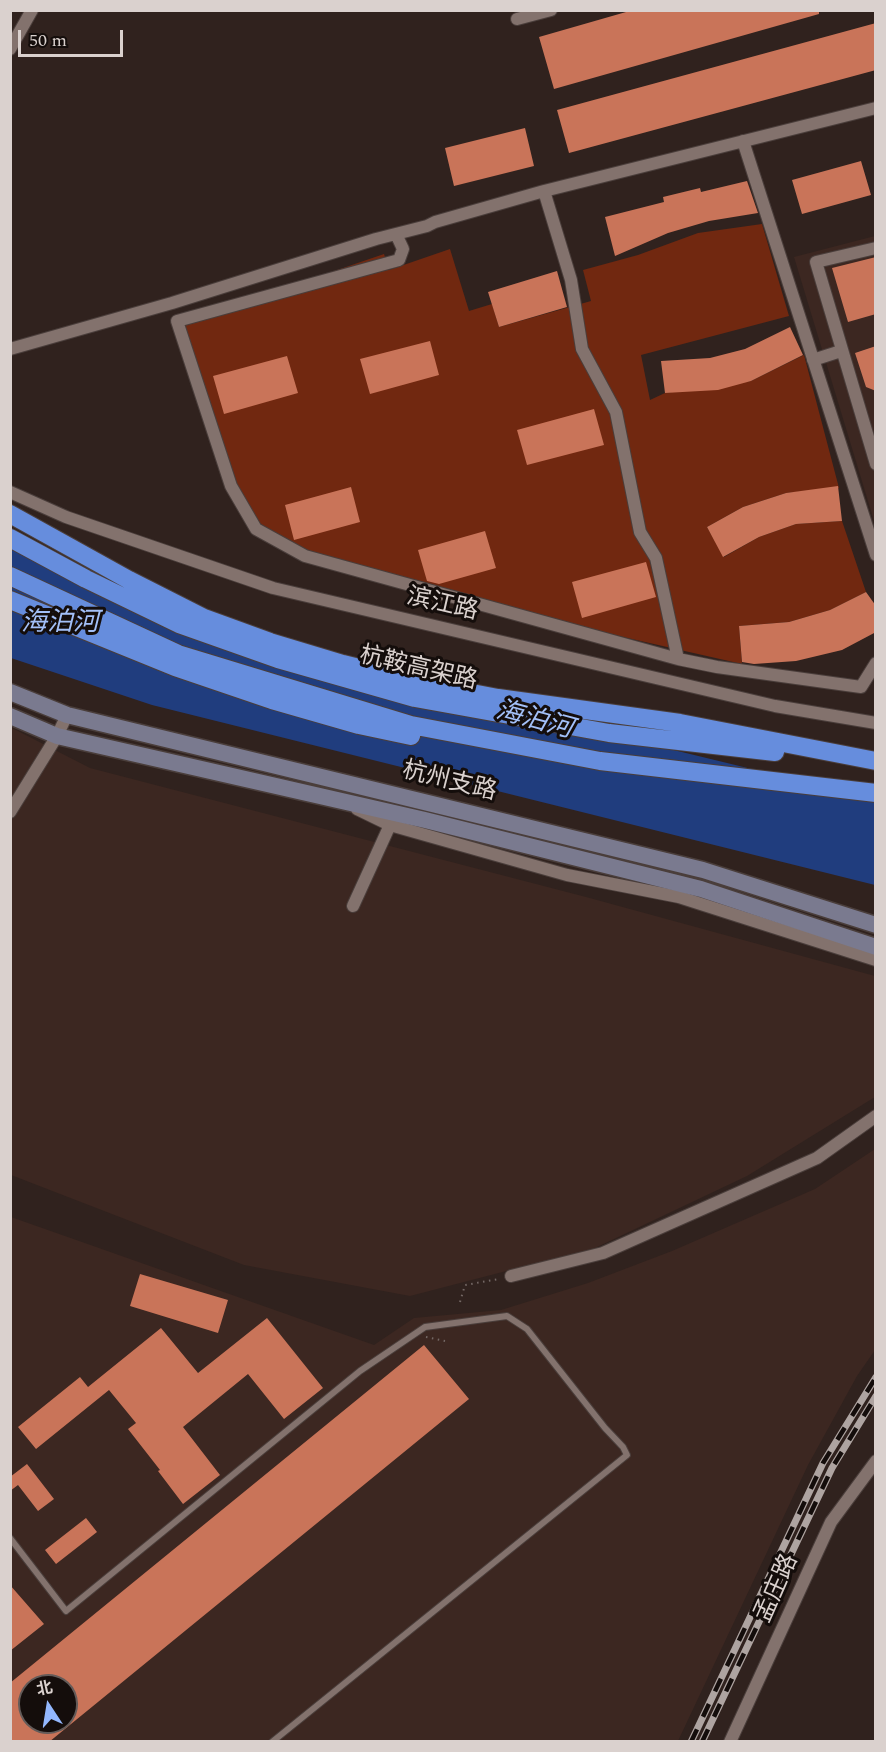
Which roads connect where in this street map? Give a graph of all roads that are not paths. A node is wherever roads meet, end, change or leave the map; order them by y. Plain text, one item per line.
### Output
1 (32, 10) edge
2 (551, 10) edge
3 (517, 19) dead end
4 (10, 49) edge
5 (876, 108) edge
6 (743, 141) junction
7 (544, 191) junction
8 (396, 234) junction
9 (876, 248) edge
10 (10, 349) edge
11 (841, 351) junction
12 (813, 360) junction
13 (876, 464) edge
14 (10, 492) edge
15 (10, 514) edge
16 (10, 538) edge
17 (876, 555) edge
18 (10, 576) edge
19 (10, 600) edge
20 (678, 659) junction
21 (876, 663) edge
22 (10, 692) edge
23 (67, 715) junction
24 (10, 716) edge
25 (876, 723) edge
26 (57, 736) junction
27 (876, 763) edge
28 (636, 765) junction
29 (876, 793) edge
30 (340, 801) junction
31 (10, 812) edge
32 (390, 825) junction
33 (353, 906) dead end
34 (876, 925) edge
35 (876, 947) edge
36 (876, 960) edge
37 (876, 1116) edge
38 (511, 1276) road end
39 (876, 1461) edge
40 (10, 1538) edge
41 (272, 1742) edge
42 (730, 1742) edge

1 - 4 street
2 - 3 street
5 - 6 street
6 - 7 street
6 - 12 street
7 - 8 street
7 - 20 street
8 - 10 street
8 - 20 street
9 - 11 street
11 - 12 street
11 - 13 street
12 - 17 street
14 - 25 street, 滨江路
15 - 27 highway
16 - 27 highway, 杭鞍高架路
18 - 28 highway
19 - 28 highway
20 - 21 street
22 - 23 main road, 杭州支路
23 - 26 street
23 - 34 main road, 杭州支路
24 - 26 main road, 杭州支路
26 - 30 main road, 杭州支路
26 - 31 street
28 - 29 highway
30 - 32 street
30 - 35 main road, 杭州支路
32 - 33 street
32 - 36 street
37 - 38 street
39 - 42 street, 孟庄路
40 - 41 lane

